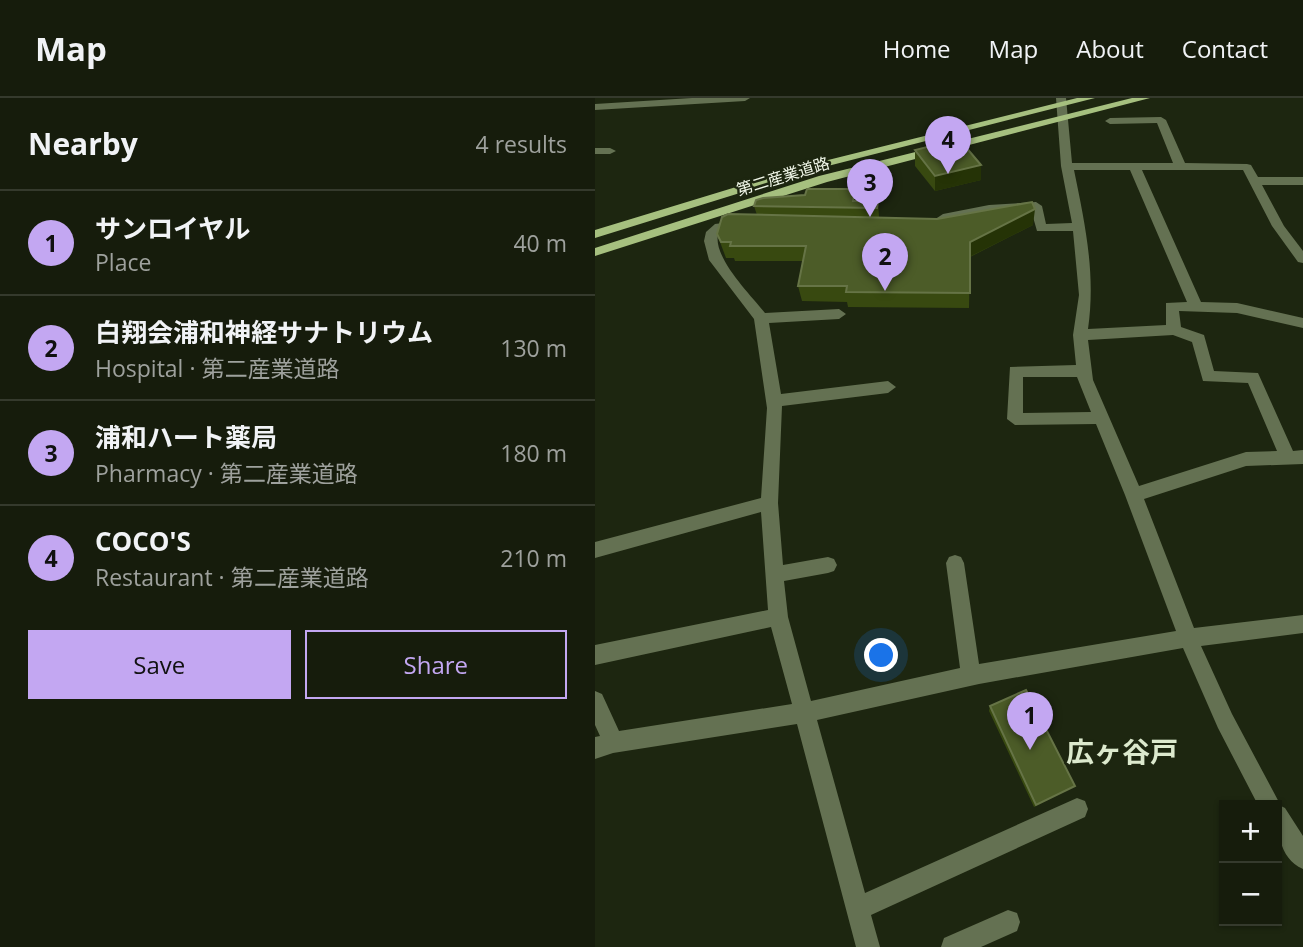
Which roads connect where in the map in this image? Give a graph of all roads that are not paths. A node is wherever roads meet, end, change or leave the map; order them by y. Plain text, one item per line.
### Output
1 (609, 98) edge
2 (745, 98) edge
3 (1090, 98) edge
4 (1145, 98) edge
5 (595, 101) edge
6 (595, 107) edge
7 (1061, 107) edge
8 (1110, 121) dead end
9 (595, 151) edge
10 (610, 151) dead end
11 (1067, 166) junction
12 (1134, 166) junction
13 (1180, 166) junction
14 (1254, 181) junction
15 (1303, 181) edge
16 (935, 220) edge
17 (758, 223) edge
18 (1079, 227) junction
19 (595, 234) edge
20 (595, 253) edge
21 (1303, 259) edge
22 (1195, 305) junction
23 (839, 314) dead end
24 (761, 318) junction
25 (1303, 323) edge
26 (1174, 330) junction
27 (1080, 335) junction
28 (1084, 371) junction
29 (888, 387) dead end
30 (774, 401) junction
31 (1101, 418) junction
32 (1296, 457) edge
33 (1134, 495) junction
34 (769, 503) junction
35 (595, 550) edge
36 (955, 563) dead end
37 (828, 565) dead end
38 (773, 575) junction
39 (778, 617) junction
40 (1303, 624) edge
41 (1188, 638) junction
42 (595, 655) edge
43 (971, 675) junction
44 (595, 701) edge
45 (802, 713) junction
46 (604, 745) edge
47 (1267, 800) edge
48 (1077, 809) dead end
49 (1282, 824) edge
50 (1303, 857) edge
51 (858, 909) junction
52 (1008, 922) dead end
53 (868, 947) edge
54 (953, 947) edge

1 - 5 street
2 - 6 street
3 - 7 main road, 第二産業道路
4 - 7 main road, 第二産業道路
7 - 11 street
7 - 19 main road, 第二産業道路
7 - 20 main road, 第二産業道路
8 - 13 street
9 - 10 street
11 - 12 street
11 - 18 street
12 - 13 street
12 - 22 street
13 - 14 street
14 - 15 street
14 - 21 street
16 - 18 street
17 - 24 street
18 - 27 street
22 - 25 street
22 - 26 street
23 - 24 street
24 - 30 street
26 - 27 street
26 - 32 street
27 - 28 street
28 - 31 street
28 - 31 street
29 - 30 street
30 - 34 street
31 - 33 street
32 - 33 street
33 - 41 street
34 - 35 street
34 - 38 street
36 - 43 street
37 - 38 street
38 - 39 street
39 - 42 street
39 - 45 street
40 - 41 street
41 - 43 street
41 - 47 street
43 - 45 street
44 - 46 street
45 - 46 street
45 - 51 street
48 - 51 street
49 - 50 street
51 - 53 street
52 - 54 street

